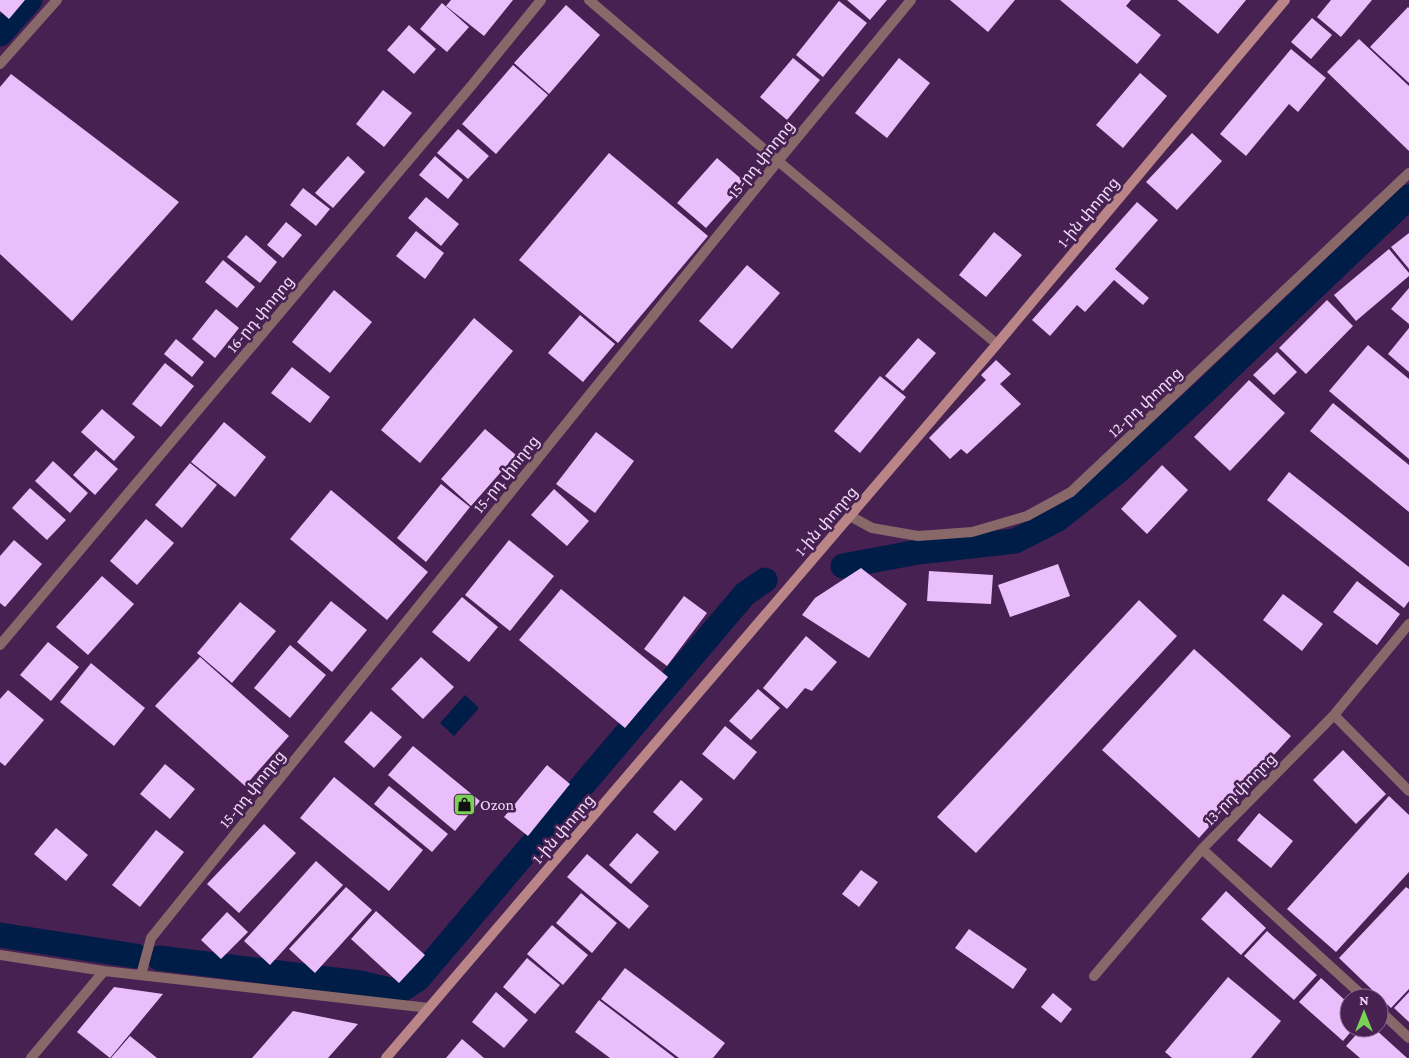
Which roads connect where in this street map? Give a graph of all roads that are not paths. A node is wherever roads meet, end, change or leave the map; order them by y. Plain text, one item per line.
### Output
1 (57, 0) edge
2 (541, 0) edge
3 (589, 0) edge
4 (911, 0) edge
5 (1286, 0) edge
6 (0, 64) edge
7 (778, 161) junction
8 (1409, 173) edge
9 (997, 344) junction
10 (850, 516) junction
11 (1409, 624) edge
12 (0, 645) edge
13 (1334, 715) junction
14 (1409, 791) edge
15 (1202, 850) junction
16 (0, 955) edge
17 (104, 971) junction
18 (141, 975) junction
19 (1094, 976) dead end
20 (1354, 988) edge
21 (429, 1008) junction
22 (1389, 1019) edge
23 (1409, 1038) edge
24 (32, 1058) edge
25 (386, 1058) edge

1 - 6 street
2 - 12 street, 16-րդ փողոց
3 - 7 street
4 - 7 street, 15-րդ փողոց
5 - 9 main road, 1-ին փողոց
7 - 9 street
7 - 18 street, 15-րդ փողոց
8 - 10 street, 12-րդ փողոց
9 - 10 main road, 1-ին փողոց
10 - 21 main road, 1-ին փողոց
11 - 13 street, 13-րդ փողոց
13 - 14 street
13 - 15 street, 13-րդ փողոց
15 - 19 street, 13-րդ փողոց
15 - 20 street
16 - 17 street
17 - 18 street
17 - 24 street
18 - 21 street
21 - 25 main road, 1-ին փողոց
22 - 23 street

